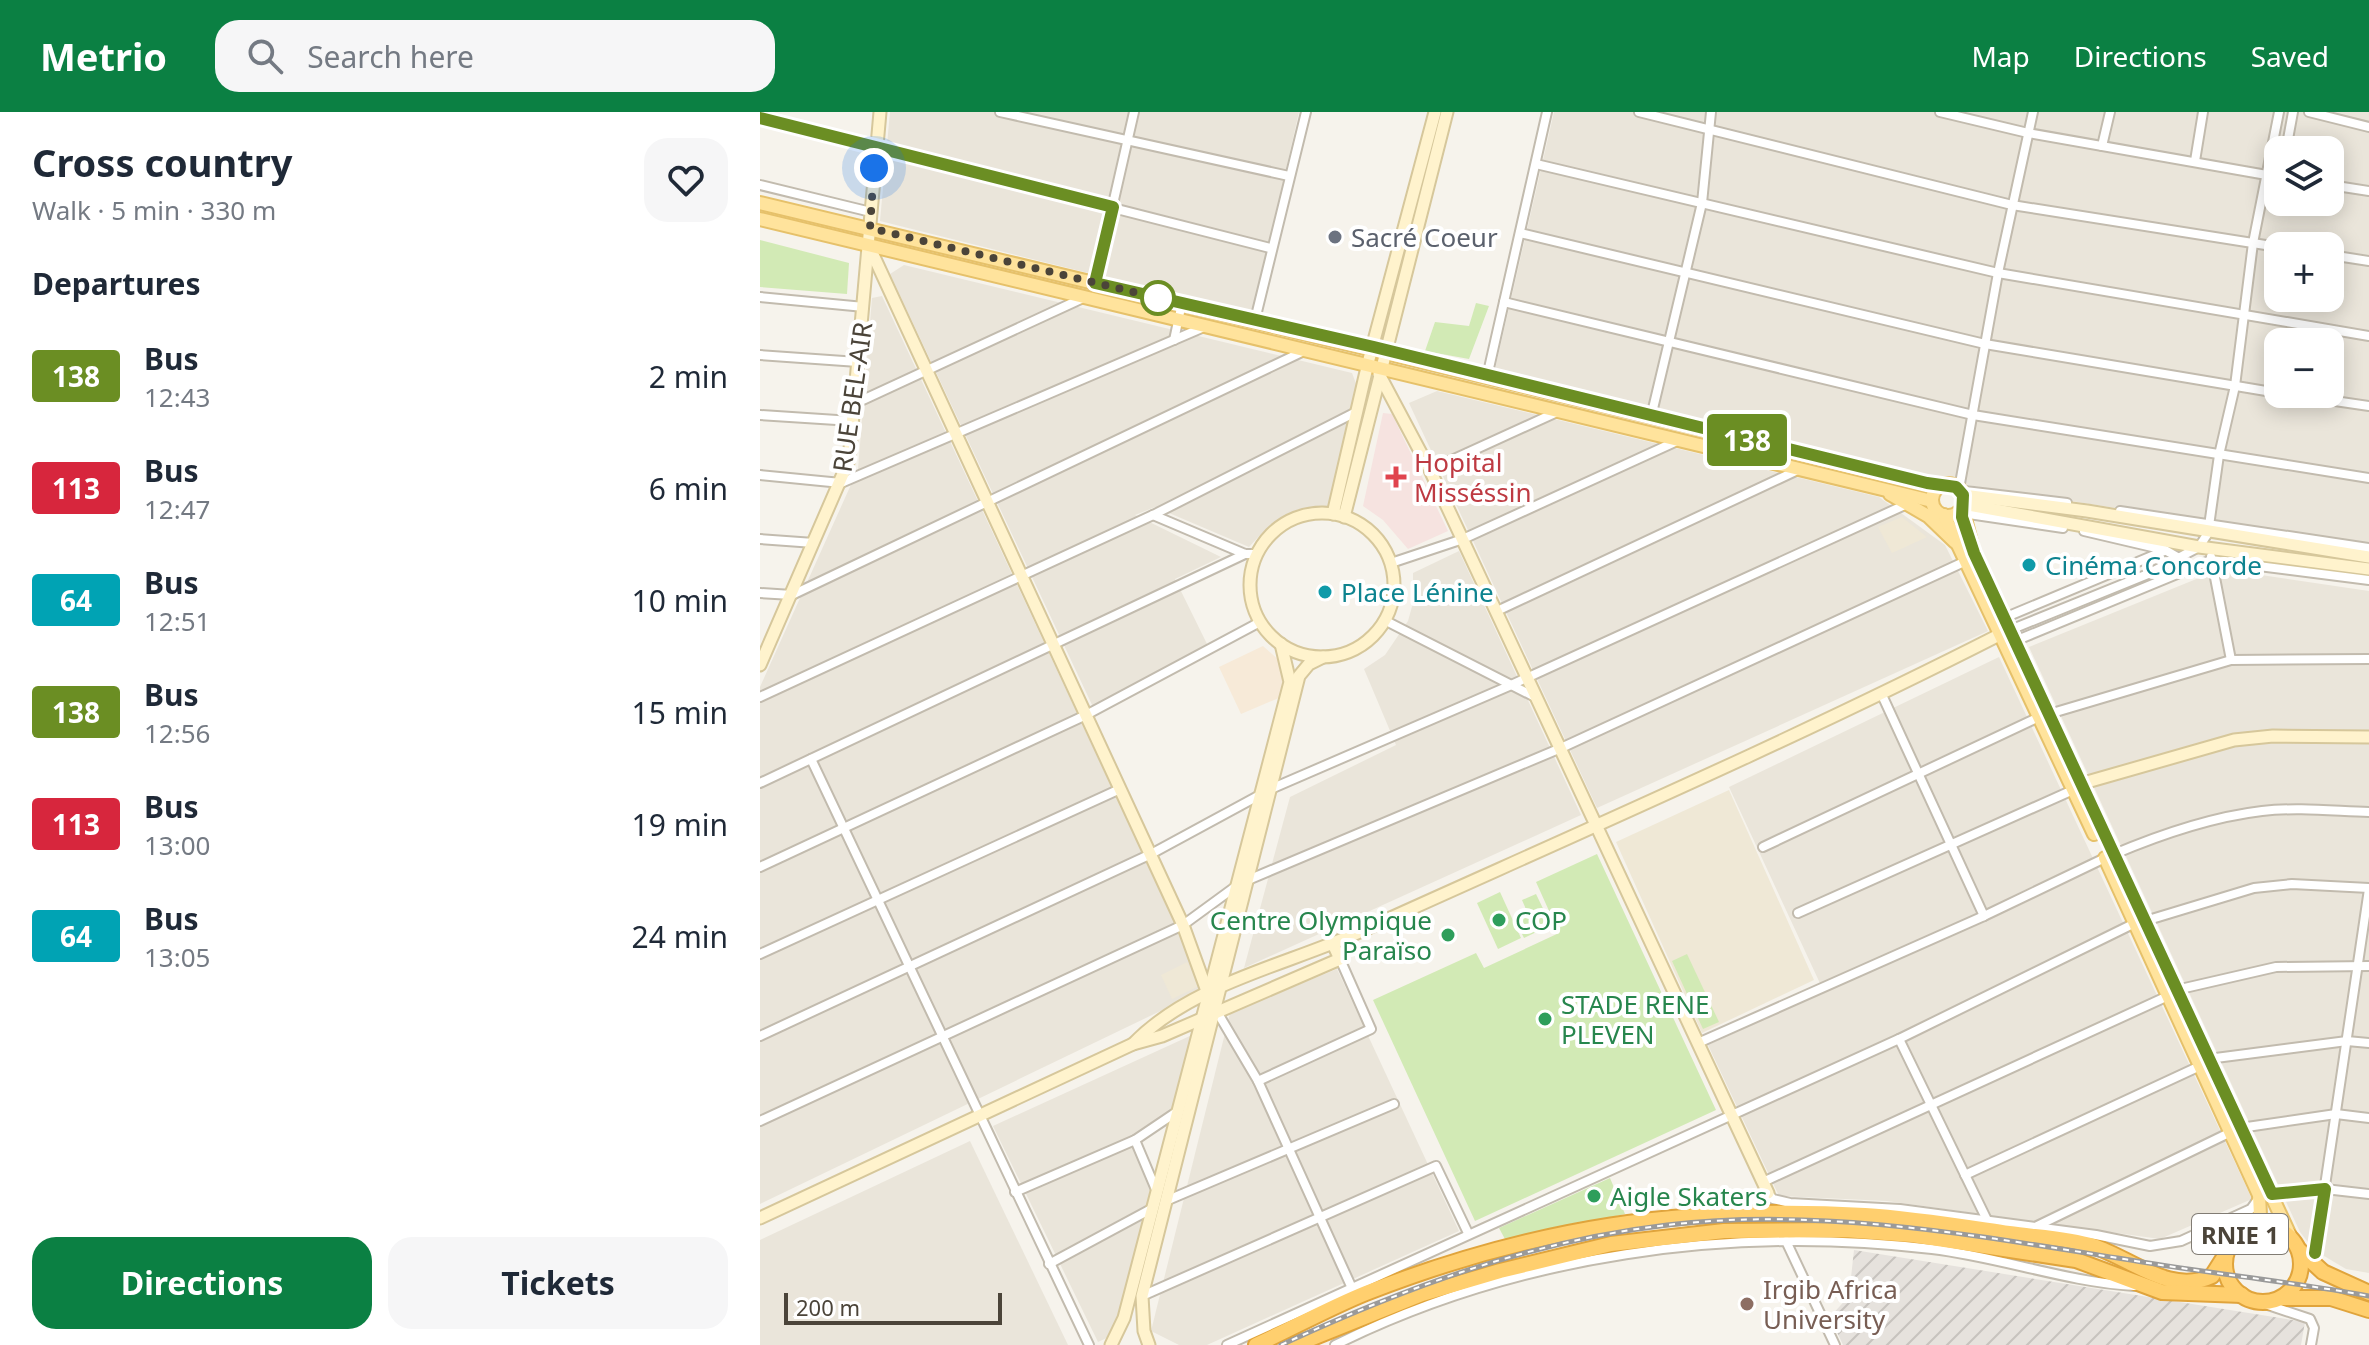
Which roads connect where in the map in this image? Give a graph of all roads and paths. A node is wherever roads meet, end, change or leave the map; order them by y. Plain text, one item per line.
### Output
1 (880, 112) edge
2 (1000, 112) edge
3 (1134, 112) edge
4 (1306, 112) edge
5 (1435, 112) edge
6 (1447, 112) edge
7 (1547, 112) edge
8 (1639, 112) edge
9 (1711, 112) edge
10 (1941, 112) edge
11 (2033, 112) edge
12 (2110, 112) edge
13 (2203, 112) edge
14 (2279, 112) edge
15 (2293, 112) edge
16 (2309, 112) edge
17 (760, 118) edge
18 (2369, 127) edge
19 (1707, 128) junction
20 (2028, 133) junction
21 (2274, 136) edge
22 (2289, 136) edge
23 (1128, 140) junction
24 (2102, 146) junction
25 (876, 147) junction
26 (2195, 161) junction
27 (1536, 164) junction
28 (2264, 175) edge
29 (1289, 176) junction
30 (760, 185) edge
31 (2344, 187) edge
32 (2264, 190) edge
33 (2369, 191) edge
34 (760, 203) edge
35 (1702, 203) junction
36 (2012, 205) junction
37 (1113, 207) junction
38 (871, 212) junction
39 (760, 219) edge
40 (870, 228) junction
41 (1520, 233) junction
42 (2253, 243) junction
43 (2264, 245) edge
44 (869, 246) junction
45 (1270, 248) junction
46 (2344, 257) edge
47 (2369, 261) edge
48 (1685, 272) junction
49 (1998, 273) junction
50 (1095, 283) junction
51 (760, 297) edge
52 (1083, 298) junction
53 (1504, 302) junction
54 (1182, 303) junction
55 (864, 307) junction
56 (2245, 315) junction
57 (1255, 320) junction
58 (1178, 321) junction
59 (1204, 327) junction
60 (2369, 336) edge
61 (1174, 340) junction
62 (1669, 342) junction
63 (1985, 344) junction
64 (1308, 349) junction
65 (1380, 349) junction
66 (760, 355) edge
67 (858, 362) junction
68 (1376, 368) junction
69 (926, 371) junction
70 (1487, 377) junction
71 (2235, 386) junction
72 (2264, 391) edge
73 (2344, 402) edge
74 (854, 404) junction
75 (2369, 406) edge
76 (1356, 412) junction
77 (1557, 412) junction
78 (760, 415) edge
79 (1973, 415) junction
80 (1651, 417) junction
81 (852, 421) junction
82 (956, 434) junction
83 (1680, 440) junction
84 (2219, 455) junction
85 (1801, 469) junction
86 (1430, 470) junction
87 (760, 475) edge
88 (2369, 478) edge
89 (841, 483) junction
90 (1861, 483) junction
91 (1941, 486) junction
92 (1961, 500) junction
93 (1932, 501) junction
94 (988, 503) junction
95 (1907, 504) junction
96 (1153, 515) junction
97 (1338, 515) junction
98 (1944, 515) junction
99 (2209, 528) junction
100 (2194, 529) junction
101 (760, 539) edge
102 (1463, 539) junction
103 (2181, 542) junction
104 (814, 543) junction
105 (2199, 547) junction
106 (2369, 548) edge
107 (2165, 550) junction
108 (1251, 554) junction
109 (2212, 554) junction
110 (1963, 555) junction
111 (2369, 557) edge
112 (2179, 558) junction
113 (1391, 563) junction
114 (2369, 569) edge
115 (1021, 576) junction
116 (2369, 580) edge
117 (760, 593) edge
118 (792, 595) junction
119 (1497, 611) junction
120 (2004, 618) junction
121 (1386, 621) junction
122 (1260, 622) junction
123 (2008, 635) junction
124 (1281, 644) junction
125 (1053, 645) junction
126 (1323, 657) junction
127 (2369, 659) edge
128 (2231, 660) junction
129 (761, 661) edge
130 (1528, 678) junction
131 (1509, 686) junction
132 (1882, 695) junction
133 (760, 697) edge
134 (1537, 698) junction
135 (1086, 715) junction
136 (2044, 716) junction
137 (2369, 737) edge
138 (1561, 748) junction
139 (811, 759) junction
140 (1919, 774) junction
141 (760, 783) edge
142 (2076, 787) junction
143 (1273, 788) junction
144 (1120, 789) junction
145 (1258, 796) junction
146 (2369, 812) edge
147 (1596, 825) junction
148 (843, 828) junction
149 (1951, 845) junction
150 (1763, 847) dead end
151 (1151, 854) junction
152 (2109, 856) junction
153 (760, 867) edge
154 (1248, 880) junction
155 (1235, 887) junction
156 (2369, 888) edge
157 (877, 900) junction
158 (1798, 913) dead end
159 (1984, 916) junction
160 (2139, 922) junction
161 (1183, 925) junction
162 (1333, 944) junction
163 (760, 954) edge
164 (1340, 959) junction
165 (2357, 965) junction
166 (909, 966) junction
167 (2369, 966) edge
168 (1223, 987) junction
169 (2172, 993) junction
170 (1208, 994) junction
171 (1215, 1010) junction
172 (1202, 1015) junction
173 (760, 1036) edge
174 (942, 1036) junction
175 (1899, 1039) junction
176 (2347, 1041) junction
177 (1698, 1043) junction
178 (2369, 1043) edge
179 (1133, 1044) junction
180 (2204, 1063) junction
181 (1258, 1081) junction
182 (1394, 1104) dead end
183 (1931, 1105) junction
184 (1178, 1111) junction
185 (1731, 1113) junction
186 (2336, 1114) junction
187 (979, 1115) junction
188 (2369, 1118) edge
189 (760, 1121) edge
190 (2235, 1130) junction
191 (1135, 1140) junction
192 (1290, 1150) junction
193 (1965, 1175) junction
194 (1766, 1187) junction
195 (2325, 1189) junction
196 (1015, 1192) junction
197 (2369, 1194) edge
198 (2266, 1195) junction
199 (1162, 1196) junction
200 (1153, 1208) junction
201 (760, 1218) edge
202 (1320, 1219) junction
203 (1987, 1220) junction
204 (2035, 1227) junction
205 (2251, 1228) junction
206 (1468, 1233) junction
207 (1786, 1241) junction
208 (2295, 1244) junction
209 (2315, 1253) dead end
210 (2226, 1254) junction
211 (2034, 1260) junction
212 (1049, 1264) junction
213 (1351, 1286) junction
214 (2369, 1293) edge
215 (2242, 1295) junction
216 (1142, 1296) junction
217 (2278, 1299) junction
218 (2259, 1302) junction
219 (2369, 1310) edge
220 (1089, 1345) edge
221 (1111, 1345) edge
222 (1149, 1345) edge
223 (1227, 1345) edge
224 (1256, 1345) edge
225 (1295, 1345) edge
226 (1335, 1345) edge
227 (1835, 1345) edge
228 (2311, 1345) edge

1 - 25 street, RUE BEL-AIR
2 - 23 street
3 - 23 street
4 - 29 street
5 - 65 street
6 - 65 street
7 - 27 street
8 - 19 street
9 - 19 street
10 - 20 street
11 - 20 street
12 - 24 street
13 - 26 street
14 - 21 street
15 - 22 street
16 - 18 street
17 - 25 street
19 - 35 street
19 - 36 street
20 - 24 street
20 - 36 street
23 - 29 street
23 - 37 street
24 - 26 street
25 - 37 street
25 - 38 street, RUE BEL-AIR
26 - 28 street
27 - 35 street
27 - 41 street
29 - 45 street
30 - 38 street
31 - 33 street
32 - 42 street
34 - 40 main road
35 - 48 street
35 - 49 street
36 - 42 street
36 - 49 street
37 - 45 street
37 - 50 street
38 - 40 street, RUE BEL-AIR
39 - 44 main road
40 - 44 street, RUE BEL-AIR
40 - 50 main road
41 - 48 street
41 - 53 street
42 - 43 street
42 - 56 street
44 - 52 main road
44 - 55 street, RUE BEL-AIR
44 - 69 street
45 - 57 street
46 - 47 street
48 - 62 street
48 - 63 street
49 - 56 street
49 - 63 street
50 - 54 main road
51 - 55 street
52 - 58 main road
52 - 69 street
53 - 62 street
53 - 70 street
54 - 57 main road
54 - 58 street
55 - 67 street, RUE BEL-AIR
56 - 60 street
56 - 71 street
57 - 65 main road
58 - 59 main road
58 - 61 street
59 - 61 street
59 - 64 main road
61 - 82 street
62 - 79 street
62 - 80 street
63 - 71 street
63 - 79 street
64 - 68 main road
64 - 94 street
65 - 68 street
65 - 70 main road
66 - 67 street
67 - 74 street, RUE BEL-AIR
68 - 76 street
68 - 77 main road
68 - 86 street
68 - 97 street
69 - 74 street
69 - 82 street
70 - 80 main road
71 - 72 street
71 - 84 street
73 - 75 street
74 - 81 street, RUE BEL-AIR
76 - 96 street
76 - 97 street
77 - 83 main road
77 - 86 street
78 - 81 street
79 - 84 street
79 - 92 street
80 - 91 main road
81 - 89 street, RUE BEL-AIR
82 - 89 street
82 - 94 street
83 - 85 main road
83 - 102 street
84 - 88 street
84 - 99 street
85 - 90 main road
85 - 119 street
86 - 102 street
87 - 89 street
89 - 104 street, RUE BEL-AIR
90 - 93 main road
90 - 95 main road
91 - 92 main road
91 - 93 main road
92 - 98 main road
92 - 99 street
92 - 100 street
92 - 103 street
92 - 107 street
92 - 120 main road
93 - 98 main road
94 - 115 street
94 - 118 street
95 - 110 main road
95 - 130 street
96 - 108 street
96 - 115 street
97 - 108 street
97 - 113 street
98 - 110 main road
99 - 100 street
99 - 105 street
99 - 106 street
99 - 111 street
100 - 103 street
101 - 104 street
102 - 113 street
102 - 119 street
103 - 105 street
103 - 107 street
104 - 118 street, RUE BEL-AIR
105 - 109 street
105 - 112 street
107 - 112 street
107 - 120 street
108 - 122 street
108 - 125 street
109 - 114 street
109 - 116 street
109 - 123 street
109 - 128 street
110 - 123 main road
110 - 138 street
112 - 123 street
113 - 121 street
115 - 125 street
115 - 133 street
117 - 118 street
118 - 129 street, RUE BEL-AIR
119 - 130 street
120 - 123 main road
121 - 126 street
121 - 131 street
122 - 124 street
122 - 135 street
123 - 132 street
123 - 136 main road
124 - 126 street
124 - 145 street
125 - 135 street
125 - 139 street
126 - 143 street
127 - 128 street
128 - 136 street
130 - 131 street
130 - 134 street
131 - 134 street
131 - 143 street
132 - 140 street
132 - 147 street
134 - 138 street
135 - 144 street
135 - 148 street
136 - 140 street
136 - 142 main road
137 - 142 street
138 - 147 street
138 - 154 street
139 - 141 street
139 - 148 street
140 - 149 street
140 - 150 street
142 - 149 street
142 - 152 main road
143 - 154 street
144 - 151 street
144 - 157 street
145 - 151 street
145 - 155 street
146 - 152 street
147 - 162 street
147 - 177 street
148 - 153 street
148 - 157 street
149 - 158 street
149 - 159 street
151 - 161 street
151 - 166 street
152 - 159 street
152 - 160 main road
154 - 168 street
155 - 161 street
155 - 170 street
156 - 160 street
156 - 165 street
157 - 163 street
157 - 166 street
159 - 177 street
160 - 169 main road
160 - 175 street
161 - 170 street
161 - 174 street
162 - 164 street
162 - 168 street
164 - 171 street
164 - 181 street
165 - 167 street
165 - 169 street
165 - 176 street
166 - 173 street
166 - 174 street
168 - 170 street
168 - 171 street
169 - 180 main road
169 - 183 street
170 - 172 street
170 - 179 street
171 - 172 street
171 - 181 street
171 - 199 street
172 - 179 street
172 - 184 street
174 - 187 street
174 - 189 street
175 - 183 street
175 - 185 street
176 - 178 street
176 - 180 street
176 - 186 street
177 - 185 street
179 - 187 street
180 - 190 main road
180 - 193 street
181 - 192 street
182 - 192 street
183 - 193 street
183 - 194 street
184 - 191 street
184 - 199 street
185 - 194 street
185 - 206 street
186 - 188 street
186 - 190 street
186 - 195 street
187 - 196 street
187 - 201 street
190 - 198 main road
190 - 204 street
191 - 196 street
191 - 199 street
192 - 199 street
192 - 202 street
193 - 203 street
194 - 203 street
195 - 197 street
195 - 198 street
195 - 209 street
196 - 212 street
198 - 204 street
198 - 205 main road
198 - 208 main road
199 - 200 street
199 - 216 street
200 - 212 street
200 - 221 street
202 - 206 street
202 - 213 street
202 - 216 street
203 - 204 street
205 - 208 highway, RNIE 1
205 - 210 highway, RNIE 1
206 - 213 street
207 - 211 street
207 - 226 street
207 - 227 street
208 - 214 highway, RNIE 1
208 - 217 highway, RNIE 1
210 - 215 highway, RNIE 1
210 - 224 highway, RNIE 1
211 - 215 highway
211 - 225 highway
212 - 220 street
213 - 223 street
215 - 218 highway
216 - 222 street
217 - 218 highway
217 - 219 highway
218 - 228 street

